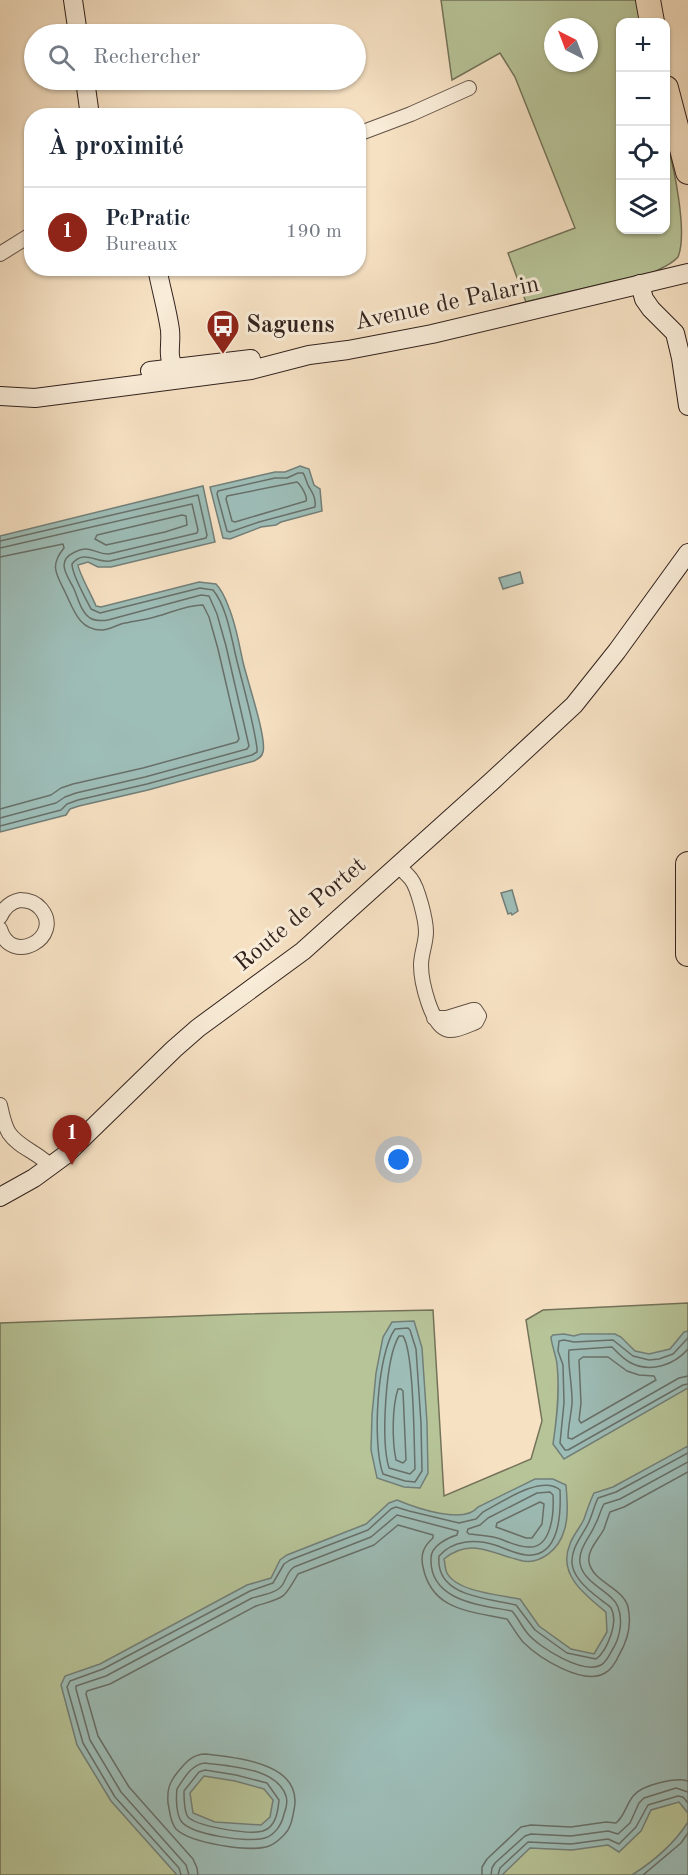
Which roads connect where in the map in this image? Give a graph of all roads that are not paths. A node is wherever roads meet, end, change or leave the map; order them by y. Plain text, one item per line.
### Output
1 (73, 0) edge
2 (648, 0) edge
3 (651, 18) edge
4 (77, 24) edge
5 (469, 88) dead end
6 (86, 90) edge
7 (670, 103) edge
8 (89, 108) edge
9 (366, 131) edge
10 (688, 172) edge
11 (24, 239) edge
12 (0, 254) edge
13 (688, 273) edge
14 (159, 276) edge
15 (640, 284) junction
16 (178, 368) junction
17 (0, 396) edge
18 (688, 406) edge
19 (688, 553) edge
20 (688, 864) edge
21 (398, 865) junction
22 (0, 917) edge
23 (0, 929) edge
24 (7, 948) edge
25 (688, 954) edge
26 (434, 1018) dead end
27 (0, 1105) edge
28 (51, 1167) junction
29 (0, 1197) edge

1 - 4 street
2 - 3 highway
5 - 9 street
6 - 8 street
7 - 10 highway
11 - 12 street
13 - 15 street, Avenue de Palarin
14 - 16 street
15 - 16 street, Avenue de Palarin
15 - 18 street
16 - 17 street, Avenue de Palarin
19 - 21 street, Route de Portet
20 - 25 highway
21 - 26 street
21 - 28 street, Route de Portet
22 - 24 street
23 - 24 street
27 - 28 street
28 - 29 street, Route de Portet

